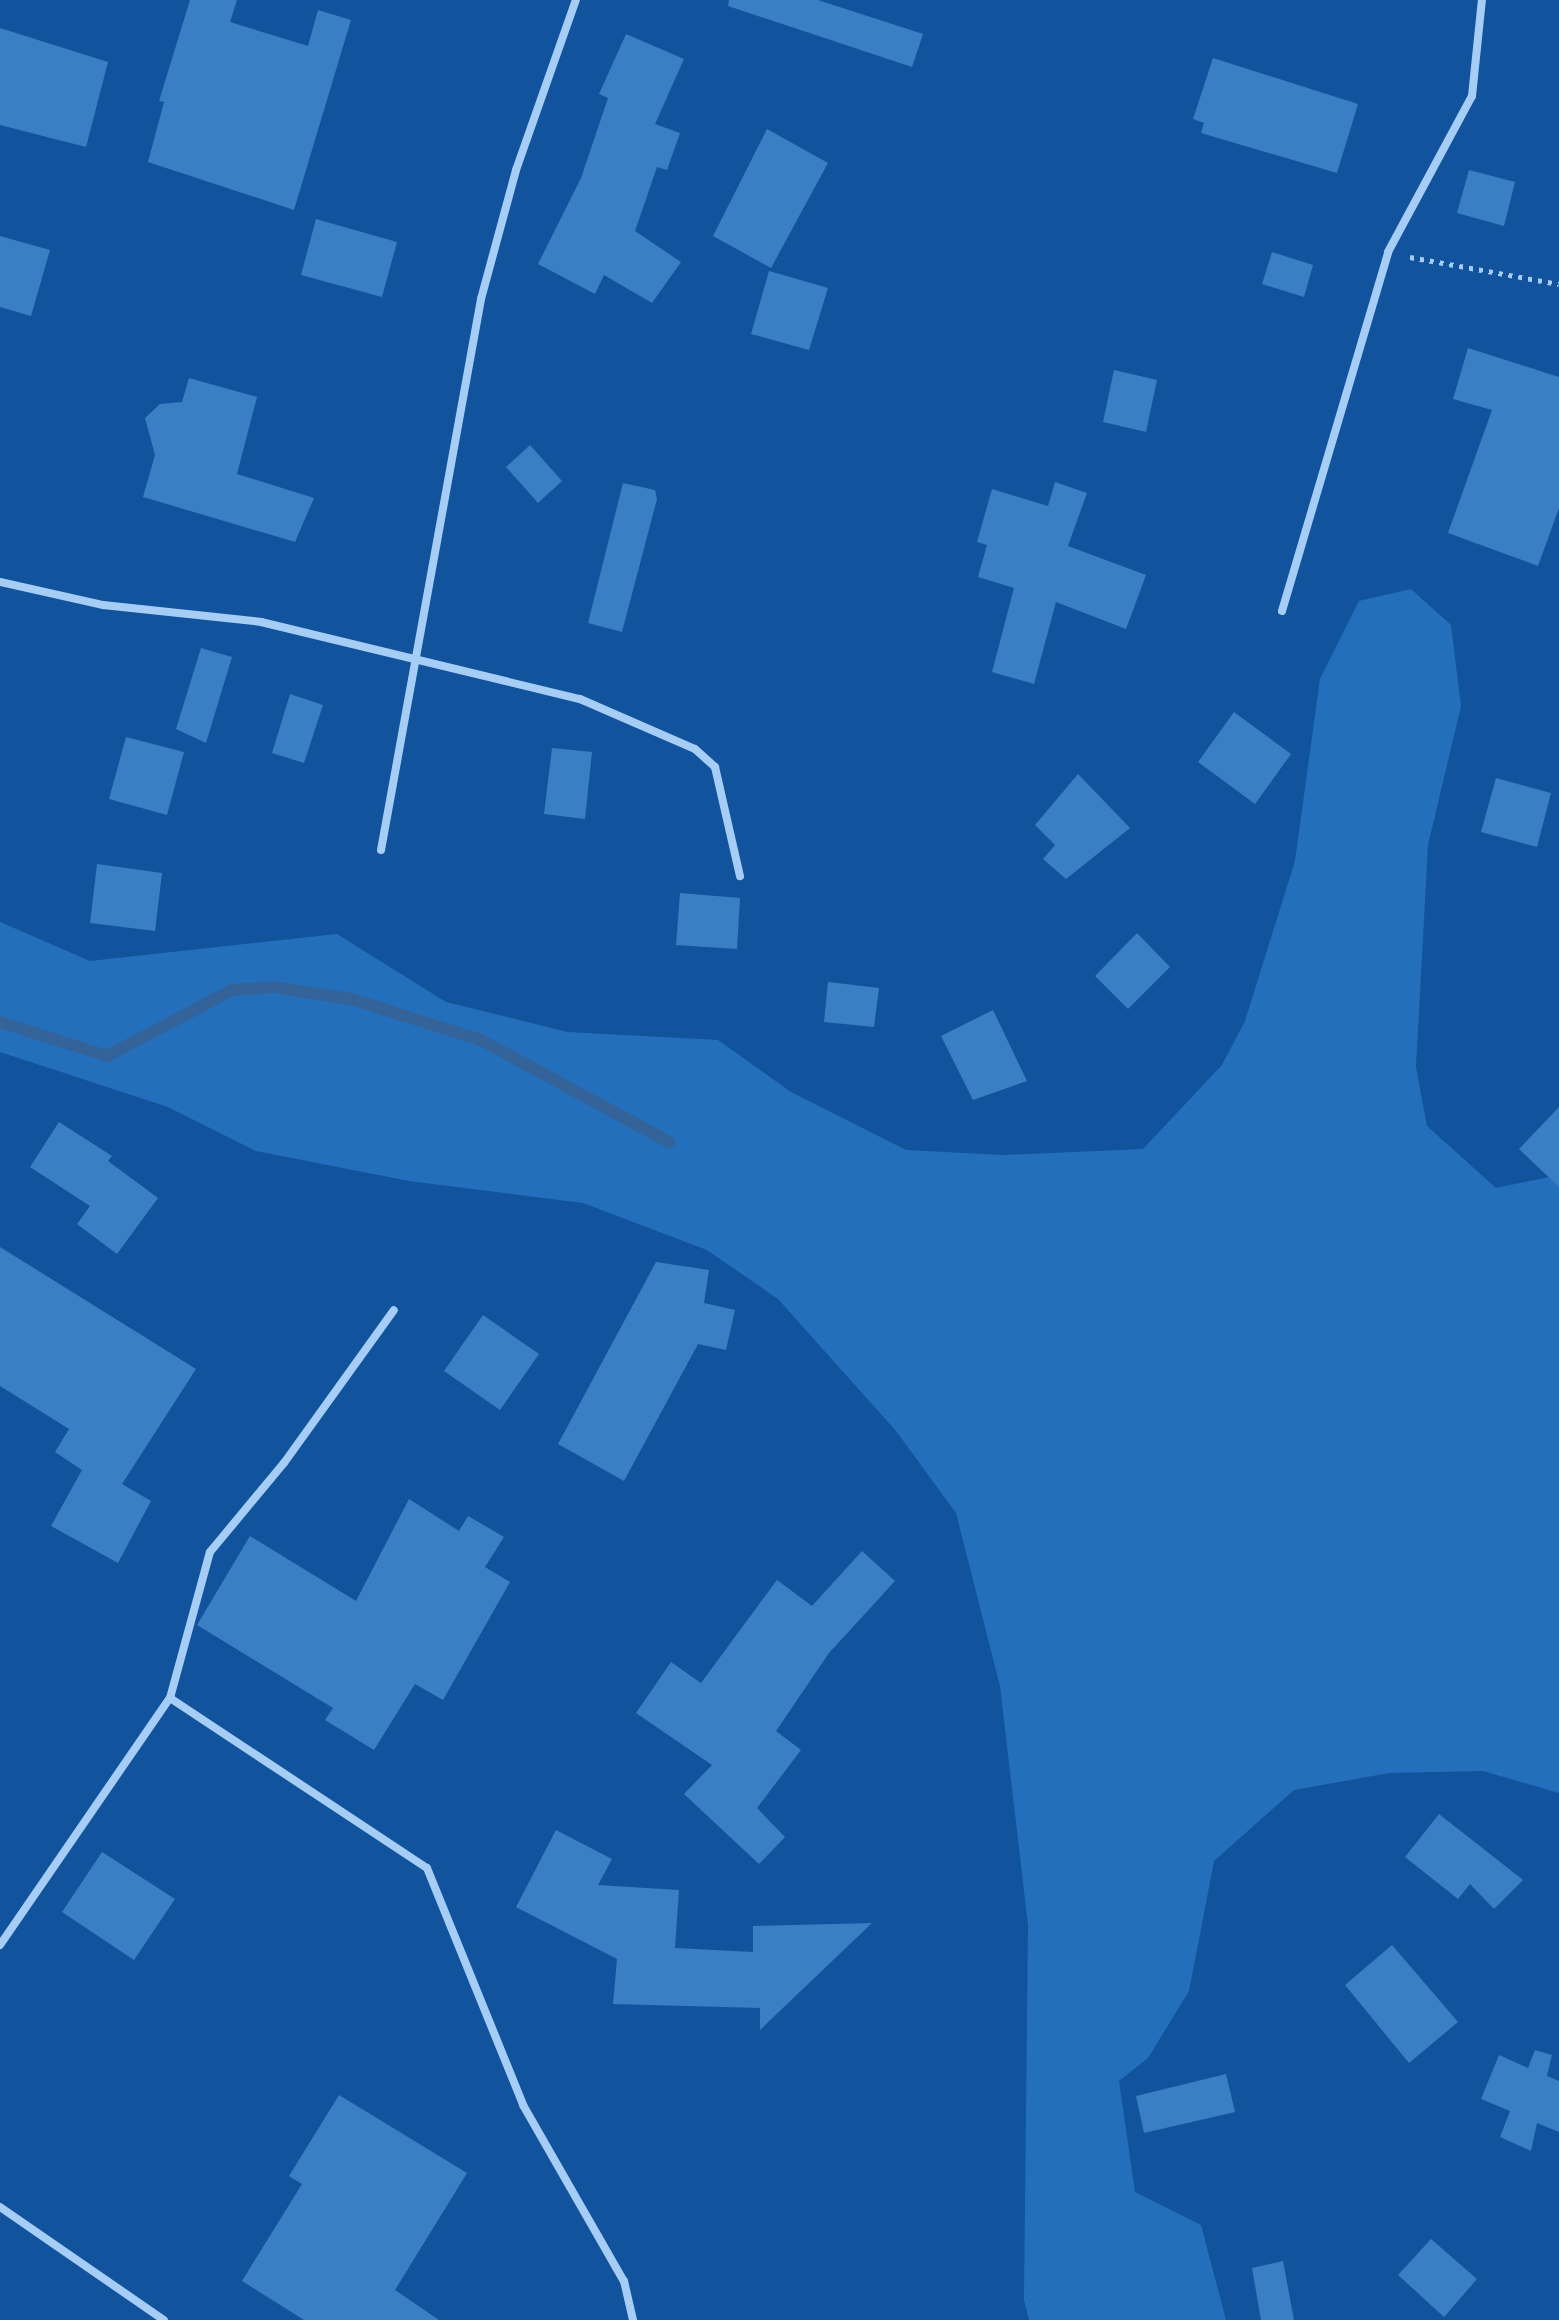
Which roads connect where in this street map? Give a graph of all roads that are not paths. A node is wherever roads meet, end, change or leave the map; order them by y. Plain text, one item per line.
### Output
1 (576, 0) edge
2 (1482, 0) edge
3 (0, 582) edge
4 (1282, 611) dead end
5 (416, 655) junction
6 (381, 850) dead end
7 (740, 876) dead end
8 (394, 1310) dead end
9 (170, 1698) junction
10 (0, 1945) edge
11 (0, 2207) edge
12 (164, 2320) edge
13 (633, 2320) edge

1 - 5 street
2 - 4 street
3 - 5 street
5 - 6 street
5 - 7 street
8 - 9 street
9 - 10 street
9 - 13 street
11 - 12 street

